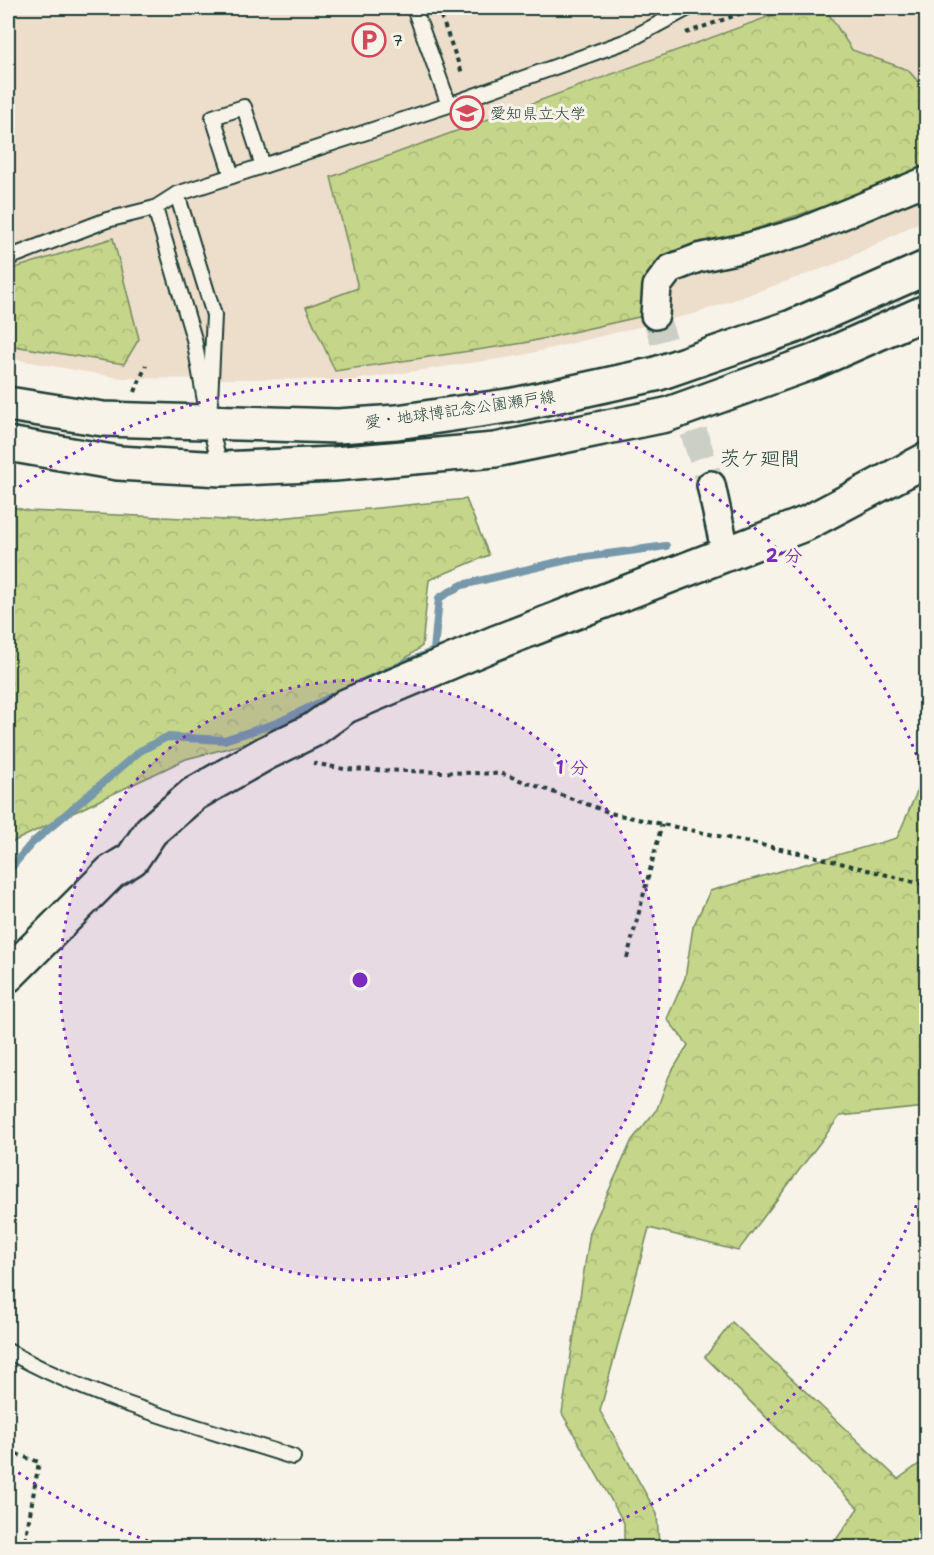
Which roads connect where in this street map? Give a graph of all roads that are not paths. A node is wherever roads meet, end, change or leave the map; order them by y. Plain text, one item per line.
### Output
1 (414, 8) edge
2 (688, 8) edge
3 (449, 105) junction
4 (263, 166) junction
5 (232, 176) junction
6 (927, 181) edge
7 (177, 194) junction
8 (155, 208) junction
9 (8, 258) edge
10 (927, 268) edge
11 (927, 312) edge
12 (655, 315) tunnel mouth
13 (8, 404) edge
14 (209, 423) junction
15 (8, 444) edge
16 (927, 459) edge
17 (221, 469) junction
18 (711, 485) tunnel mouth
19 (726, 554) junction
20 (8, 975) edge
21 (8, 1352) edge
22 (294, 1457) dead end

1 - 3 lane
2 - 3 lane
3 - 4 lane
4 - 5 lane
4 - 5 lane
5 - 7 lane
6 - 12 street
7 - 8 lane
7 - 14 lane
8 - 9 lane
8 - 14 lane
10 - 14 main road, 愛・地球博記念公園瀬戸線
11 - 17 main road
13 - 14 main road, 愛・地球博記念公園瀬戸線
14 - 17 lane
15 - 17 main road
16 - 19 main road
18 - 19 street
19 - 20 main road
21 - 22 lane

